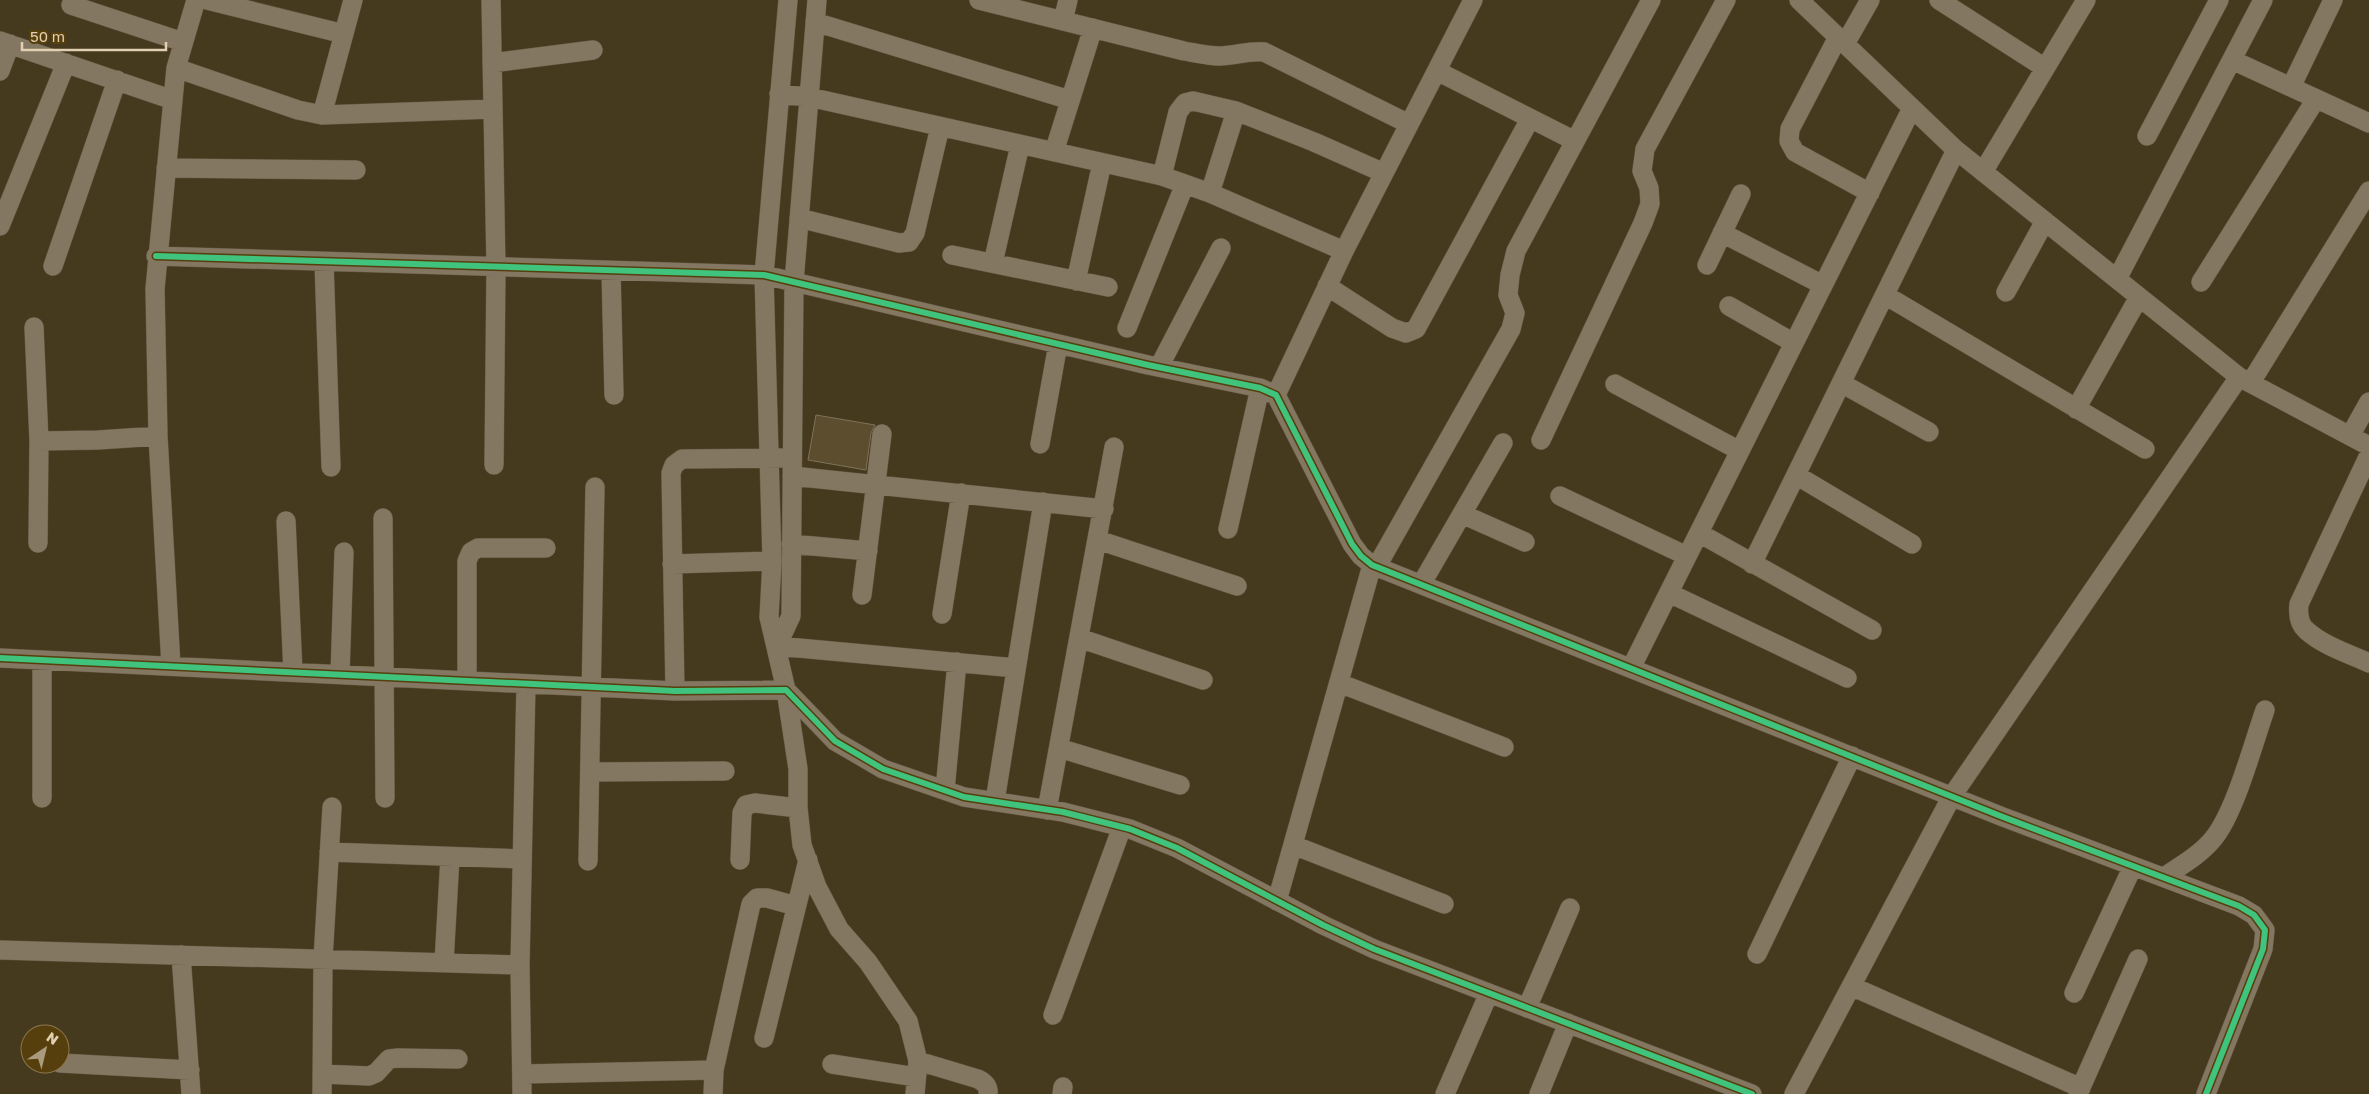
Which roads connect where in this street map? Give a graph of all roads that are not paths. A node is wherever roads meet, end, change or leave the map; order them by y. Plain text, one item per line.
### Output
1 (196, 0) edge
2 (207, 0) edge
3 (353, 0) edge
4 (491, 0) edge
5 (788, 0) edge
6 (817, 0) edge
7 (979, 0) edge
8 (1068, 0) edge
9 (1473, 0) edge
10 (1651, 0) edge
11 (1726, 0) edge
12 (1799, 0) edge
13 (1870, 0) edge
14 (1939, 0) edge
15 (2086, 0) edge
16 (2220, 0) edge
17 (2264, 0) edge
18 (2333, 0) edge
19 (71, 5) dead end
20 (1017, 5) edge
21 (1064, 21) junction
22 (815, 22) junction
23 (1093, 28) junction
24 (344, 34) junction
25 (1841, 41) junction
26 (183, 42) junction
27 (5, 43) edge
28 (594, 50) dead end
29 (2232, 60) junction
30 (66, 63) junction
31 (492, 63) junction
32 (176, 68) junction
33 (2045, 68) junction
34 (0, 71) edge
35 (1437, 71) junction
36 (117, 80) junction
37 (2291, 87) junction
38 (779, 94) junction
39 (809, 97) junction
40 (2316, 98) junction
41 (173, 100) junction
42 (1070, 100) junction
43 (1912, 108) junction
44 (493, 109) junction
45 (1236, 111) junction
46 (322, 115) junction
47 (1530, 119) junction
48 (2369, 123) edge
49 (1409, 124) junction
50 (940, 127) junction
51 (2148, 136) dead end
52 (1575, 141) junction
53 (1020, 144) junction
54 (1956, 150) junction
55 (1054, 152) junction
56 (1102, 163) junction
57 (166, 168) junction
58 (356, 170) dead end
59 (1983, 172) junction
60 (1384, 174) junction
61 (1162, 176) junction
62 (1185, 184) junction
63 (2369, 191) edge
64 (1870, 193) junction
65 (1210, 194) junction
66 (1741, 194) dead end
67 (799, 218) junction
68 (2045, 221) junction
69 (0, 226) edge
70 (1722, 233) junction
71 (1221, 248) dead end
72 (1344, 251) junction
73 (952, 255) dead end
74 (156, 256) junction
75 (324, 262) junction
76 (993, 263) junction
77 (1706, 265) dead end
78 (53, 266) dead end
79 (496, 268) junction
80 (611, 271) junction
81 (764, 275) junction
82 (2117, 279) junction
83 (1076, 281) junction
84 (794, 282) junction
85 (2201, 282) dead end
86 (1823, 285) junction
87 (1327, 286) junction
88 (1108, 287) dead end
89 (2006, 292) dead end
90 (1885, 295) junction
91 (2139, 296) junction
92 (1729, 306) dead end
93 (34, 328) dead end
94 (1127, 328) dead end
95 (1794, 342) junction
96 (1058, 344) junction
97 (1159, 367) junction
98 (2245, 380) junction
99 (1841, 383) junction
100 (1615, 384) dead end
101 (1268, 391) junction
102 (614, 395) dead end
103 (2369, 402) edge
104 (2076, 409) junction
105 (1929, 432) dead end
106 (882, 434) dead end
107 (158, 436) junction
108 (2350, 436) junction
109 (1541, 440) dead end
110 (39, 441) junction
111 (1503, 443) dead end
112 (1040, 444) dead end
113 (2369, 446) edge
114 (1114, 447) dead end
115 (2145, 449) dead end
116 (1740, 451) junction
117 (2369, 455) edge
118 (770, 459) junction
119 (494, 465) dead end
120 (331, 467) dead end
121 (792, 467) junction
122 (1796, 475) junction
123 (877, 485) junction
124 (595, 487) dead end
125 (960, 493) junction
126 (1560, 496) dead end
127 (1043, 502) junction
128 (1104, 509) junction
129 (1462, 514) junction
130 (383, 518) dead end
131 (286, 521) dead end
132 (1228, 529) dead end
133 (1699, 533) junction
134 (1098, 540) junction
135 (1525, 542) dead end
136 (38, 543) dead end
137 (792, 544) junction
138 (1912, 544) dead end
139 (546, 548) dead end
140 (868, 551) junction
141 (344, 552) dead end
142 (1687, 556) junction
143 (772, 560) junction
144 (672, 564) junction
145 (1752, 564) junction
146 (1375, 565) junction
147 (1422, 583) junction
148 (1237, 586) dead end
149 (1669, 593) junction
150 (862, 595) dead end
151 (942, 614) dead end
152 (1872, 630) dead end
153 (1080, 638) junction
154 (777, 646) junction
155 (0, 658) edge
156 (42, 660) junction
157 (958, 662) junction
158 (2369, 663) edge
159 (171, 666) junction
160 (1016, 668) junction
161 (1631, 668) junction
162 (293, 672) junction
163 (340, 675) junction
164 (384, 677) junction
165 (1847, 678) dead end
166 (1203, 680) dead end
167 (467, 681) junction
168 (1339, 683) junction
169 (526, 684) junction
170 (592, 687) junction
171 (786, 690) junction
172 (675, 691) junction
173 (2265, 710) dead end
174 (1504, 747) dead end
175 (1059, 748) junction
176 (1852, 756) junction
177 (725, 771) dead end
178 (590, 772) junction
179 (1180, 785) dead end
180 (946, 790) junction
181 (1952, 796) junction
182 (42, 798) dead end
183 (385, 798) dead end
184 (995, 801) junction
185 (332, 807) dead end
186 (798, 808) junction
187 (1047, 810) junction
188 (1122, 827) junction
189 (1293, 845) junction
190 (329, 852) junction
191 (450, 857) junction
192 (522, 859) junction
193 (740, 860) dead end
194 (808, 860) junction
195 (588, 861) dead end
196 (2132, 866) junction
197 (2164, 877) junction
198 (1277, 901) junction
199 (1444, 904) dead end
200 (796, 906) junction
201 (1570, 908) dead end
202 (0, 950) edge
203 (1757, 954) dead end
204 (181, 955) junction
205 (323, 959) junction
206 (2138, 959) dead end
207 (444, 962) junction
208 (520, 965) junction
209 (1851, 986) junction
210 (1489, 993) junction
211 (2074, 993) dead end
212 (1527, 1008) junction
213 (1053, 1015) dead end
214 (1568, 1023) junction
215 (764, 1038) dead end
216 (458, 1059) dead end
217 (70, 1063) edge
218 (832, 1064) dead end
219 (190, 1070) junction
220 (714, 1070) junction
221 (322, 1074) junction
222 (522, 1074) junction
223 (916, 1077) edge
224 (2079, 1091) edge
225 (191, 1094) edge
226 (322, 1094) edge
227 (522, 1094) edge
228 (713, 1094) edge
229 (988, 1094) edge
230 (1445, 1094) edge
231 (1539, 1094) edge
232 (1752, 1094) edge
233 (1794, 1094) edge
234 (2206, 1094) edge

1 - 26 street
2 - 24 street
3 - 24 street
4 - 31 street
5 - 38 street
6 - 22 street
7 - 20 street
8 - 21 street
9 - 35 street
10 - 52 street
11 - 109 street
12 - 25 street
13 - 25 street
14 - 33 street
15 - 33 street
16 - 51 street
17 - 29 street
18 - 37 street
19 - 26 street
20 - 21 street
21 - 23 street
22 - 39 street
22 - 42 street
23 - 42 street
23 - 49 street
24 - 46 street
25 - 43 street
25 - 64 street
26 - 32 street
27 - 30 street
27 - 34 street
28 - 31 street
29 - 37 street
29 - 82 street
30 - 36 street
30 - 69 street
31 - 44 street
32 - 41 street
32 - 46 street
33 - 59 street
35 - 47 street
35 - 49 street
36 - 41 street
36 - 78 street
37 - 40 street
38 - 39 street
38 - 81 street
39 - 50 street
39 - 67 street
40 - 48 street
40 - 85 street
41 - 57 street
42 - 55 street
43 - 54 street
43 - 64 street
44 - 46 street
44 - 79 street
45 - 60 street
45 - 61 street
45 - 65 street
47 - 52 street
47 - 87 street
49 - 60 street
50 - 53 street
50 - 67 street
52 - 146 street
53 - 55 street
53 - 76 street
54 - 59 street
54 - 90 street
55 - 56 street
56 - 61 street
56 - 83 street
57 - 58 street
57 - 74 street
59 - 68 street
60 - 72 street
61 - 62 street
62 - 65 street
62 - 94 street
63 - 98 street
64 - 86 street
65 - 72 street
66 - 70 street
67 - 84 street
68 - 82 street
68 - 89 street
70 - 77 street
70 - 86 street
71 - 97 street
72 - 87 street
73 - 76 street
74 - 75 street
74 - 107 street
75 - 79 street
75 - 120 street
76 - 83 street
79 - 80 street
79 - 119 street
80 - 81 street
80 - 102 street
81 - 84 street
81 - 118 street
82 - 91 street
83 - 88 street
84 - 96 street
84 - 121 street
86 - 95 street
87 - 101 street
90 - 99 street
90 - 104 street
91 - 98 street
91 - 104 street
92 - 95 street
93 - 110 street
95 - 116 street
96 - 97 street
96 - 112 street
97 - 101 street
98 - 108 street
98 - 181 street
99 - 105 street
99 - 122 street
100 - 116 street
101 - 132 street
101 - 146 street
103 - 108 street
104 - 115 street
106 - 123 street
107 - 110 street
107 - 159 street
108 - 113 street
110 - 136 street
111 - 129 street
114 - 128 street
116 - 133 street
117 - 158 street
118 - 121 street
118 - 143 street
118 - 144 street
121 - 123 street
121 - 137 street
122 - 138 street
122 - 145 street
123 - 125 street
123 - 140 street
124 - 170 street
125 - 127 street
125 - 151 street
126 - 142 street
127 - 128 street
127 - 160 street
128 - 134 street
129 - 135 street
129 - 147 street
130 - 164 street
131 - 162 street
133 - 142 street
133 - 145 street
134 - 148 street
134 - 153 street
137 - 140 street
137 - 154 street
139 - 167 street
140 - 150 street
141 - 163 street
142 - 149 street
143 - 144 street
143 - 154 street
144 - 172 street
145 - 152 street
146 - 147 street
146 - 168 street
147 - 161 street
149 - 161 street
149 - 165 street
153 - 166 street
153 - 175 street
154 - 157 street
154 - 171 street
155 - 156 street
156 - 159 street
156 - 182 street
157 - 160 street
157 - 180 street
159 - 162 street
160 - 184 street
161 - 176 street
162 - 163 street
163 - 164 street
164 - 167 street
164 - 183 street
167 - 169 street
168 - 174 street
168 - 189 street
169 - 170 street
169 - 192 street
170 - 172 street
170 - 178 street
171 - 172 street
171 - 180 street
171 - 186 street
173 - 197 street
175 - 179 street
175 - 187 street
176 - 181 street
176 - 203 street
177 - 178 street
178 - 195 street
180 - 184 street
181 - 196 street
181 - 209 street
184 - 187 street
185 - 190 street
186 - 193 street
186 - 194 street
187 - 188 street
188 - 198 street
188 - 213 street
189 - 198 street
189 - 199 street
190 - 191 street
190 - 205 street
191 - 192 street
191 - 207 street
192 - 208 street
194 - 200 street
194 - 223 street
196 - 197 street
196 - 211 street
197 - 234 street
198 - 210 street
200 - 215 street
200 - 220 street
201 - 212 street
202 - 204 street
204 - 205 street
204 - 219 street
205 - 207 street
205 - 221 street
206 - 224 street
207 - 208 street
208 - 222 street
209 - 224 street
209 - 233 street
210 - 212 street
210 - 230 street
212 - 214 street
214 - 231 street
214 - 232 street
216 - 221 street
217 - 219 street
218 - 223 street
219 - 225 street
220 - 222 street
220 - 228 street
221 - 226 street
222 - 227 street
223 - 229 street

